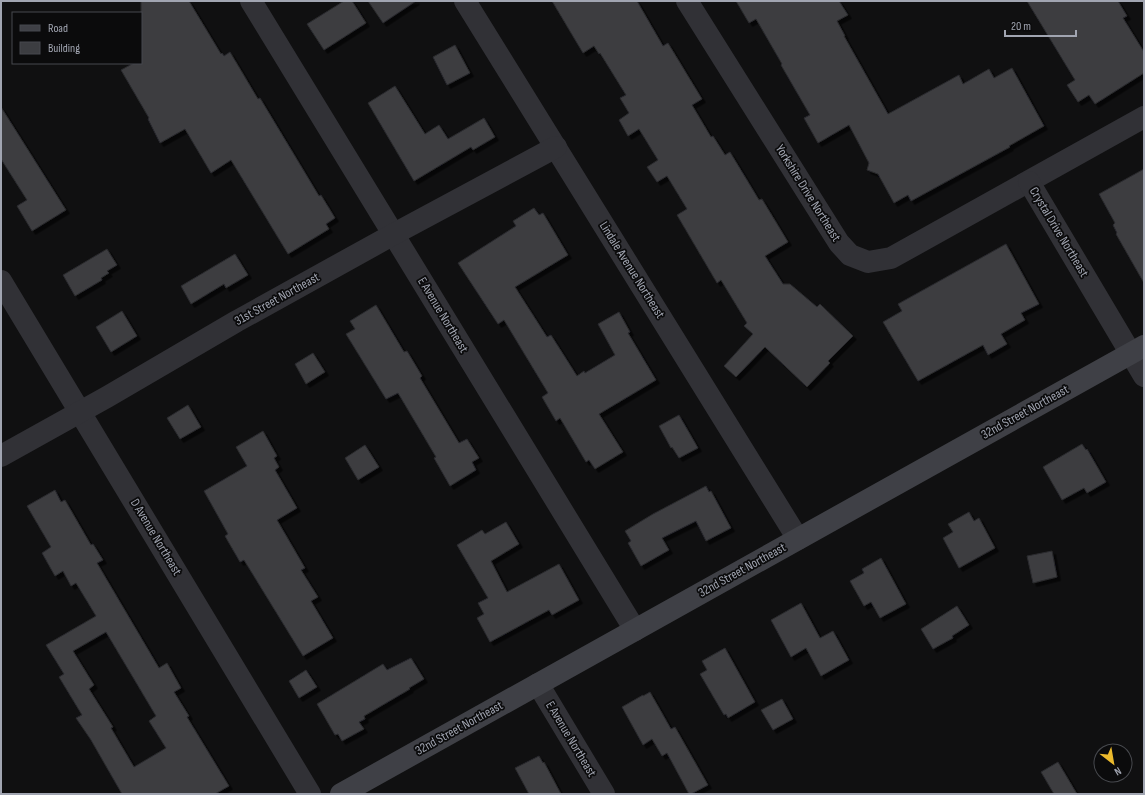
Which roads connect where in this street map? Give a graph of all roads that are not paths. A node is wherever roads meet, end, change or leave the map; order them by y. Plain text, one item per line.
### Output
1 (251, 1) edge
2 (465, 1) edge
3 (687, 1) edge
4 (1144, 117) edge
5 (556, 147) junction
6 (1029, 182) junction
7 (394, 234) junction
8 (1, 281) edge
9 (1137, 350) edge
10 (1144, 376) edge
11 (80, 412) junction
12 (1, 456) edge
13 (798, 539) junction
14 (635, 630) junction
15 (538, 684) junction
16 (310, 794) edge
17 (341, 794) edge
18 (604, 794) edge

1 - 7 street, E Avenue Northeast
2 - 5 street, Lindale Avenue Northeast
3 - 6 street, Yorkshire Drive Northeast
4 - 6 street, Crystal Drive Northeast
5 - 7 street, 31st Street Northeast
5 - 13 street, Lindale Avenue Northeast
6 - 9 street, Crystal Drive Northeast
7 - 11 street, 31st Street Northeast
7 - 14 street, E Avenue Northeast
8 - 11 street, D Avenue Northeast
9 - 10 street, Crystal Drive Northeast
9 - 13 main road, 32nd Street Northeast
11 - 12 street, 31st Street Northeast
11 - 16 street, D Avenue Northeast
13 - 14 main road, 32nd Street Northeast
14 - 15 main road, 32nd Street Northeast
15 - 17 main road, 32nd Street Northeast
15 - 18 street, E Avenue Northeast

